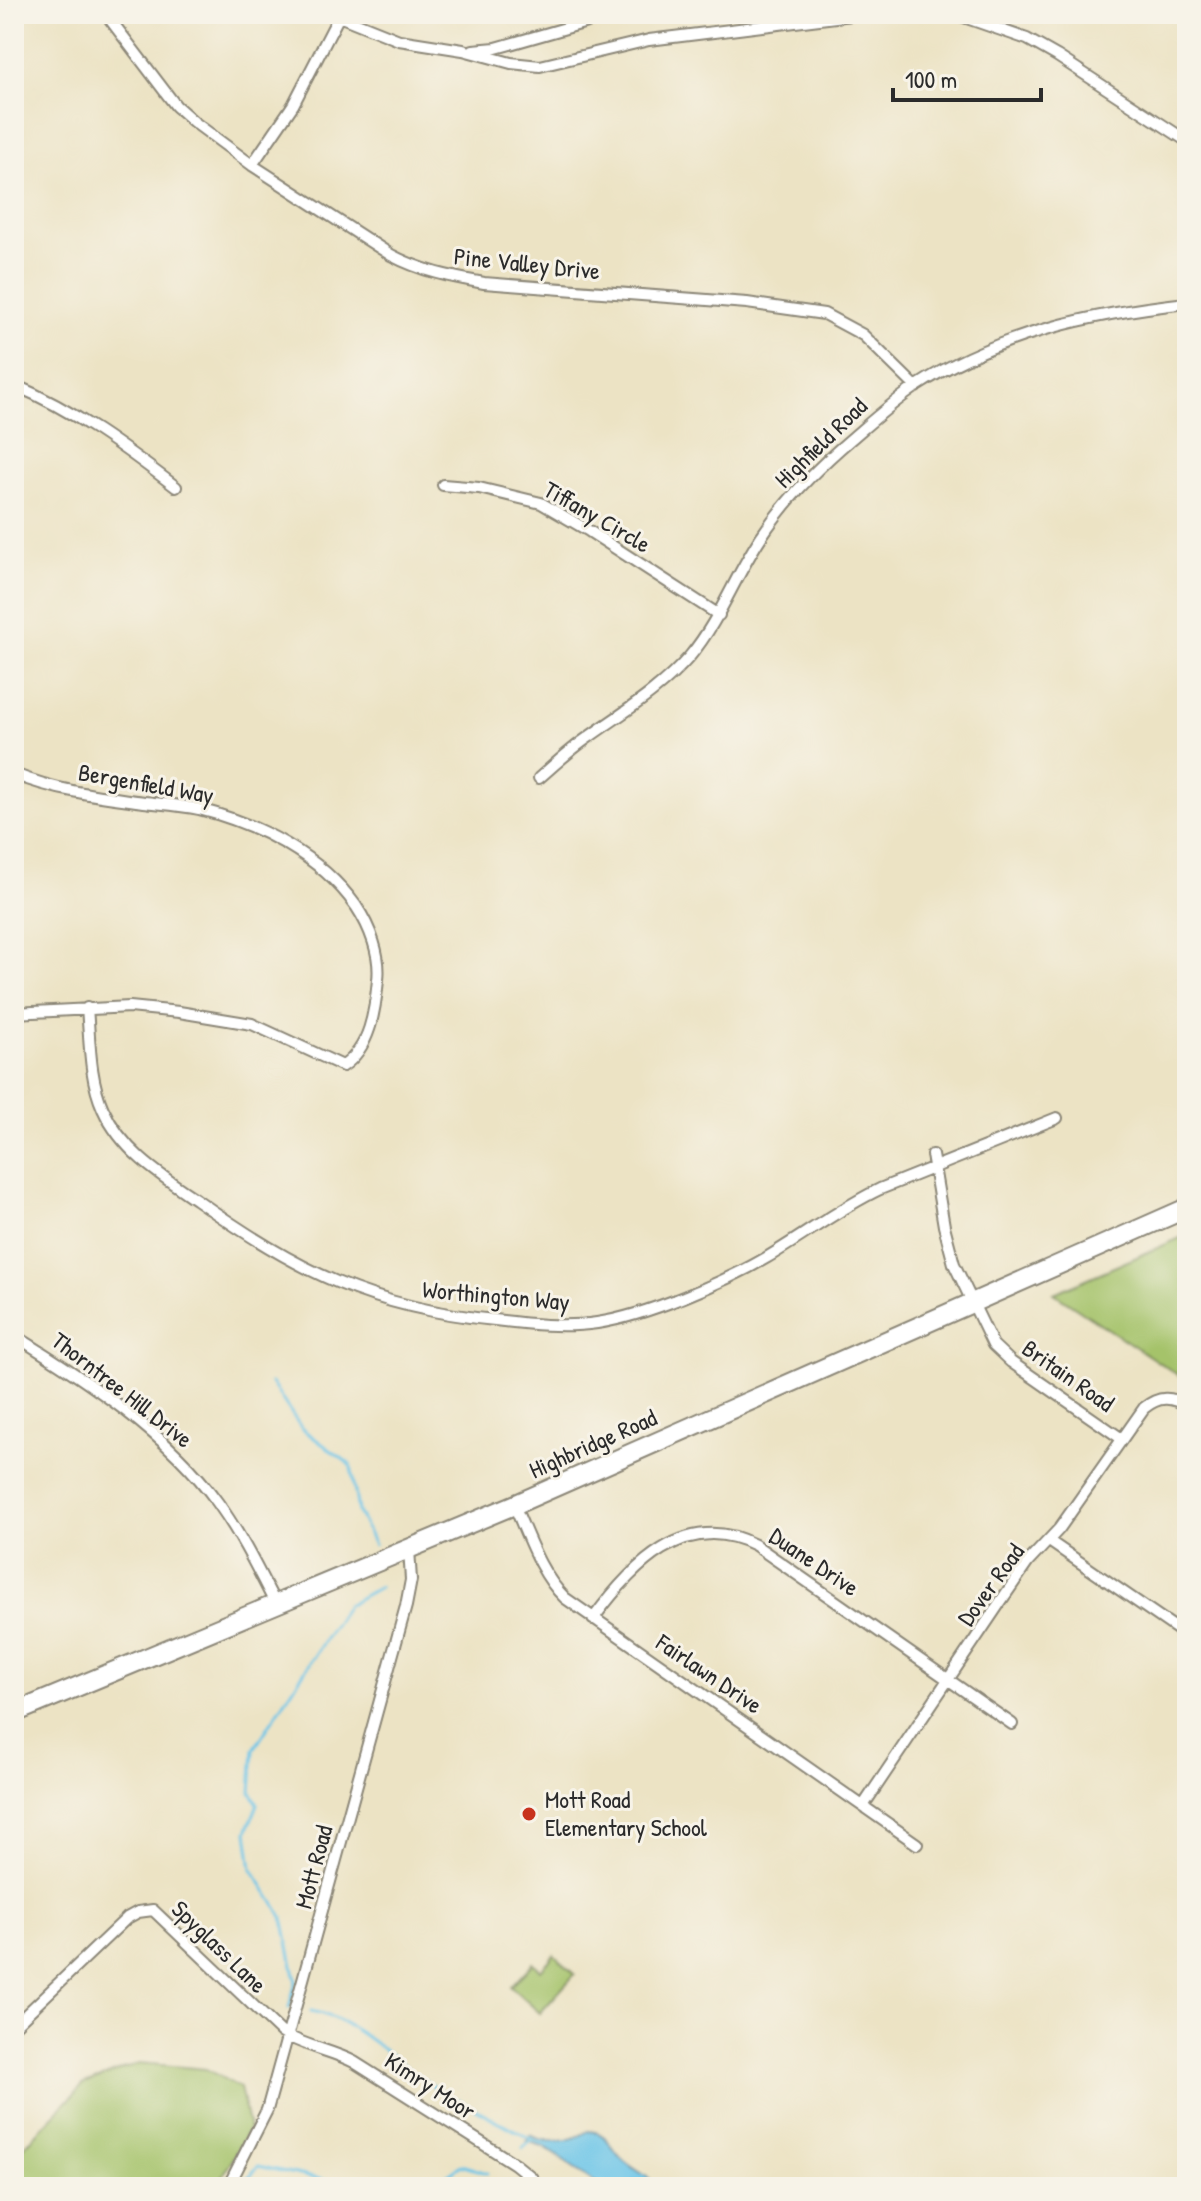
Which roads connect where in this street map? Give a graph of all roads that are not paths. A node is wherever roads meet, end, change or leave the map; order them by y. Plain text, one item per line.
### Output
1 (106, 14) edge
2 (615, 14) edge
3 (860, 14) edge
4 (955, 14) edge
5 (339, 15) edge
6 (463, 50) junction
7 (1187, 141) edge
8 (252, 165) junction
9 (1187, 303) edge
10 (14, 385) edge
11 (916, 387) junction
12 (443, 485) dead end
13 (176, 487) dead end
14 (719, 615) junction
15 (14, 774) edge
16 (539, 778) dead end
17 (87, 1008) junction
18 (14, 1013) edge
19 (1057, 1118) dead end
20 (932, 1155) dead end
21 (935, 1169) junction
22 (1187, 1208) edge
23 (972, 1302) junction
24 (14, 1335) edge
25 (1187, 1406) edge
26 (1122, 1439) junction
27 (514, 1505) junction
28 (1049, 1541) junction
29 (409, 1549) junction
30 (276, 1605) junction
31 (593, 1619) junction
32 (1187, 1636) edge
33 (948, 1680) junction
34 (14, 1713) edge
35 (1012, 1724) dead end
36 (863, 1806) junction
37 (917, 1844) dead end
38 (14, 2026) edge
39 (289, 2037) junction
40 (228, 2187) edge
41 (538, 2187) edge

1 - 8 street, Pine Valley Drive
2 - 6 street
3 - 6 street
4 - 7 street
5 - 6 street
5 - 8 street
8 - 11 street, Pine Valley Drive
9 - 11 street, Highfield Road
10 - 13 street
11 - 14 street, Highfield Road
12 - 14 street, Tiffany Circle
14 - 16 street, Highfield Road
15 - 17 street, Bergenfield Way
17 - 18 street
17 - 21 street, Worthington Way
19 - 21 street, Worthington Way
20 - 21 street, Britain Road
21 - 23 street, Britain Road
22 - 23 highway, Highbridge Road
23 - 26 street, Britain Road
23 - 27 highway, Highbridge Road
24 - 30 street, Thorntree Hill Drive
25 - 26 street, Dover Road
26 - 28 street, Dover Road
27 - 29 highway, Highbridge Road
27 - 31 street, Fairlawn Drive
28 - 32 street
28 - 33 street, Dover Road
29 - 30 highway, Highbridge Road
29 - 39 street, Mott Road
30 - 34 highway, Highbridge Road
31 - 33 street, Duane Drive
31 - 36 street, Fairlawn Drive
33 - 35 street, Duane Drive
33 - 36 street, Dover Road
36 - 37 street, Fairlawn Drive
38 - 39 street, Spyglass Lane
39 - 40 street, Mott Road
39 - 41 street, Kimry Moor

